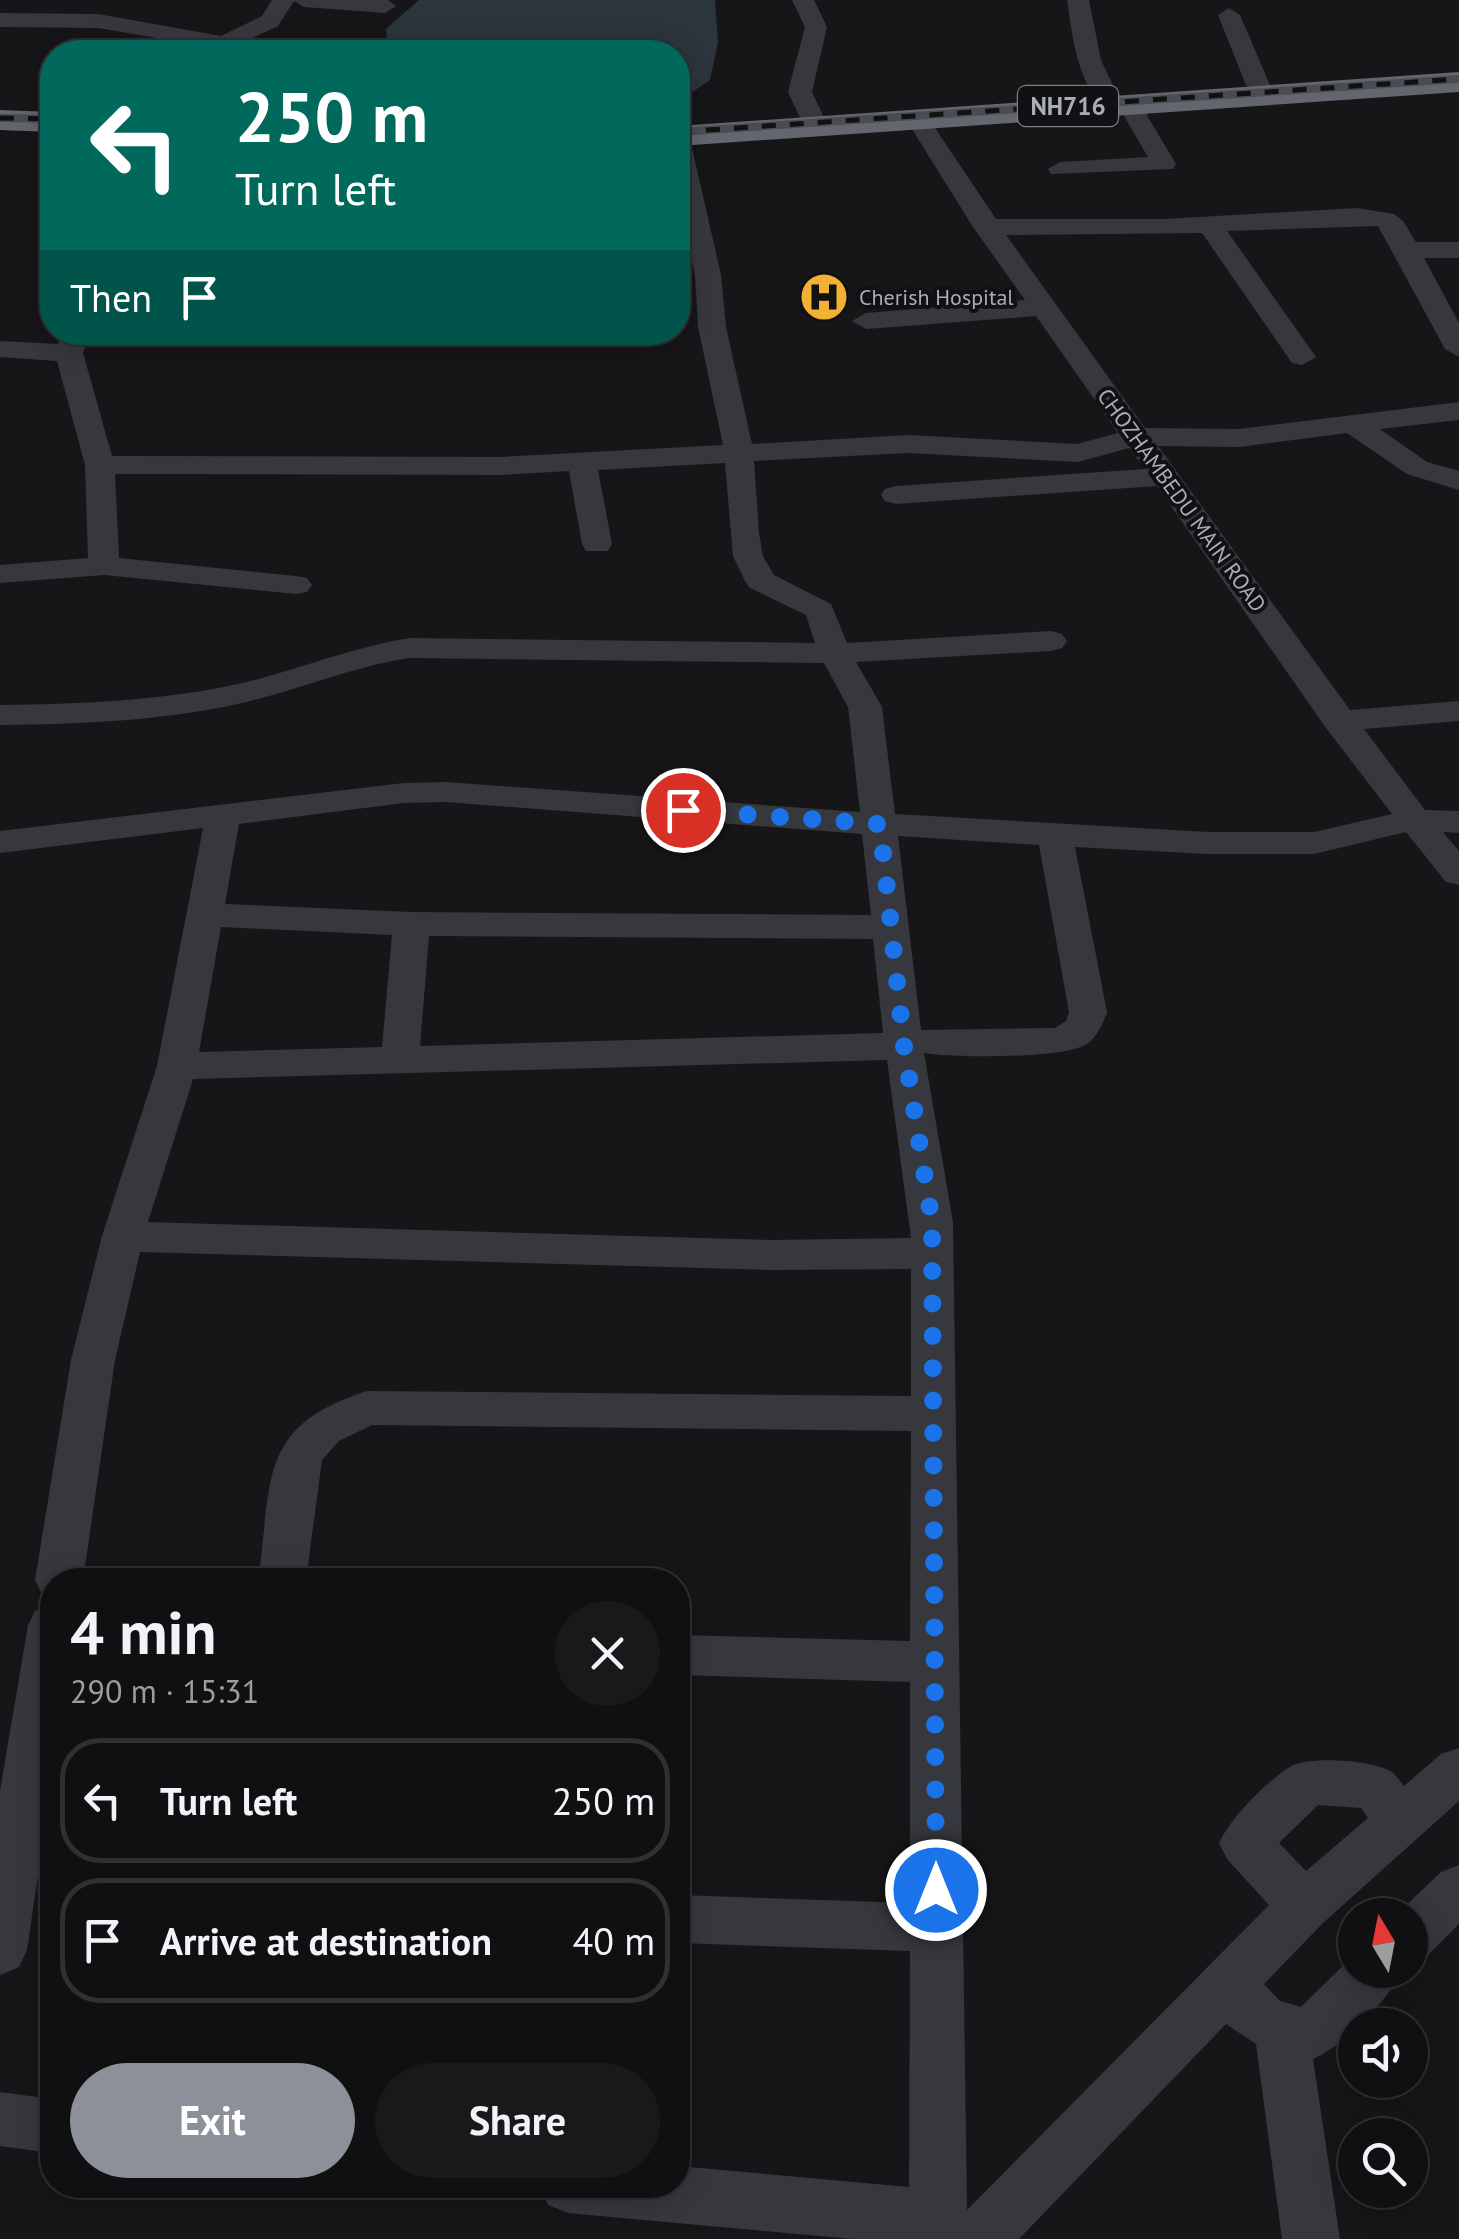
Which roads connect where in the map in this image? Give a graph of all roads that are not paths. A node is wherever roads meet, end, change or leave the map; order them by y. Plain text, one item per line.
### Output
1 (284, 0) edge
2 (304, 0) edge
3 (802, 0) edge
4 (1078, 0) edge
5 (385, 6) dead end
6 (34, 10) edge
7 (1228, 15) dead end
8 (0, 20) edge
9 (206, 40) edge
10 (236, 40) edge
11 (1459, 73) edge
12 (1459, 82) edge
13 (1258, 85) junction
14 (1166, 95) junction
15 (1117, 98) junction
16 (0, 110) edge
17 (40, 112) edge
18 (917, 118) junction
19 (0, 120) edge
20 (813, 121) junction
21 (40, 122) edge
22 (690, 126) edge
23 (690, 136) edge
24 (1060, 169) dead end
25 (690, 192) edge
26 (1210, 224) junction
27 (986, 227) junction
28 (1408, 250) junction
29 (1459, 250) edge
30 (1042, 307) junction
31 (866, 321) dead end
32 (46, 345) edge
33 (74, 345) edge
34 (1459, 349) edge
35 (0, 350) edge
36 (1302, 356) dead end
37 (1459, 411) edge
38 (1350, 423) junction
39 (1135, 437) junction
40 (739, 453) junction
41 (582, 462) junction
42 (100, 465) junction
43 (1164, 477) junction
44 (1459, 481) edge
45 (896, 495) dead end
46 (597, 544) dead end
47 (104, 566) junction
48 (0, 574) edge
49 (296, 586) dead end
50 (1051, 641) dead end
51 (835, 653) junction
52 (1459, 711) edge
53 (0, 715) edge
54 (1338, 721) junction
55 (223, 815) junction
56 (1413, 820) junction
57 (1459, 822) edge
58 (880, 824) junction
59 (1054, 836) junction
60 (0, 842) edge
61 (1459, 874) edge
62 (207, 915) junction
63 (411, 924) junction
64 (889, 927) junction
65 (917, 1044) junction
66 (400, 1059) junction
67 (176, 1066) junction
68 (124, 1236) junction
69 (932, 1253) junction
70 (933, 1414) junction
71 (61, 1568) edge
72 (284, 1568) edge
73 (690, 1655) edge
74 (934, 1662) junction
75 (40, 1677) edge
76 (1459, 1770) edge
77 (13, 1795) edge
78 (1402, 1821) junction
79 (1459, 1889) edge
80 (1304, 1906) junction
81 (1428, 1919) edge
82 (690, 1920) edge
83 (936, 1928) junction
84 (0, 1950) edge
85 (1237, 1976) junction
86 (1357, 1988) edge
87 (1281, 2030) junction
88 (0, 2119) edge
89 (40, 2124) edge
90 (674, 2198) edge
91 (952, 2232) edge
92 (1311, 2239) edge

1 - 10 street
2 - 5 street
3 - 20 street
4 - 15 street
6 - 8 street
6 - 9 street
7 - 13 street
11 - 13 highway, NH716
12 - 14 highway, NH716
13 - 14 highway, NH716
14 - 15 highway, NH716
15 - 18 highway, NH716
15 - 20 highway, NH716
15 - 24 street
16 - 17 highway
18 - 20 highway, NH716
18 - 27 street, CHOZHAMBEDU MAIN ROAD
19 - 21 highway
20 - 22 highway, NH716
20 - 23 highway, NH716
25 - 40 street
26 - 27 street
26 - 28 street
26 - 36 street
27 - 30 street, CHOZHAMBEDU MAIN ROAD
28 - 29 street
28 - 34 street
30 - 31 street
30 - 39 street, CHOZHAMBEDU MAIN ROAD
32 - 35 street
33 - 42 street
37 - 38 street
38 - 39 street
38 - 44 street
39 - 40 street
39 - 43 street, CHOZHAMBEDU MAIN ROAD
40 - 41 street
40 - 51 street
41 - 42 street
41 - 46 street
42 - 47 street
43 - 45 street
43 - 54 street, CHOZHAMBEDU MAIN ROAD
47 - 48 street
47 - 49 street
50 - 51 street
51 - 53 street
51 - 58 street
52 - 54 street
54 - 56 street, CHOZHAMBEDU MAIN ROAD
55 - 58 street
55 - 60 street
55 - 62 street
56 - 57 street
56 - 59 street
56 - 61 street, CHOZHAMBEDU MAIN ROAD
58 - 59 street
58 - 64 street
59 - 65 street
62 - 63 street
62 - 67 street
63 - 64 street
63 - 66 street
64 - 65 street
65 - 66 street
65 - 69 street
66 - 67 street
67 - 68 street
68 - 69 street
68 - 71 street
69 - 70 street
70 - 72 street
70 - 74 street
73 - 74 street
74 - 83 street
75 - 77 street
76 - 78 street
77 - 84 street
78 - 80 street
78 - 80 street
79 - 81 street
80 - 85 street
82 - 83 street
83 - 91 street
85 - 87 street
85 - 91 street
86 - 87 street
87 - 92 street
88 - 89 street
90 - 91 street

